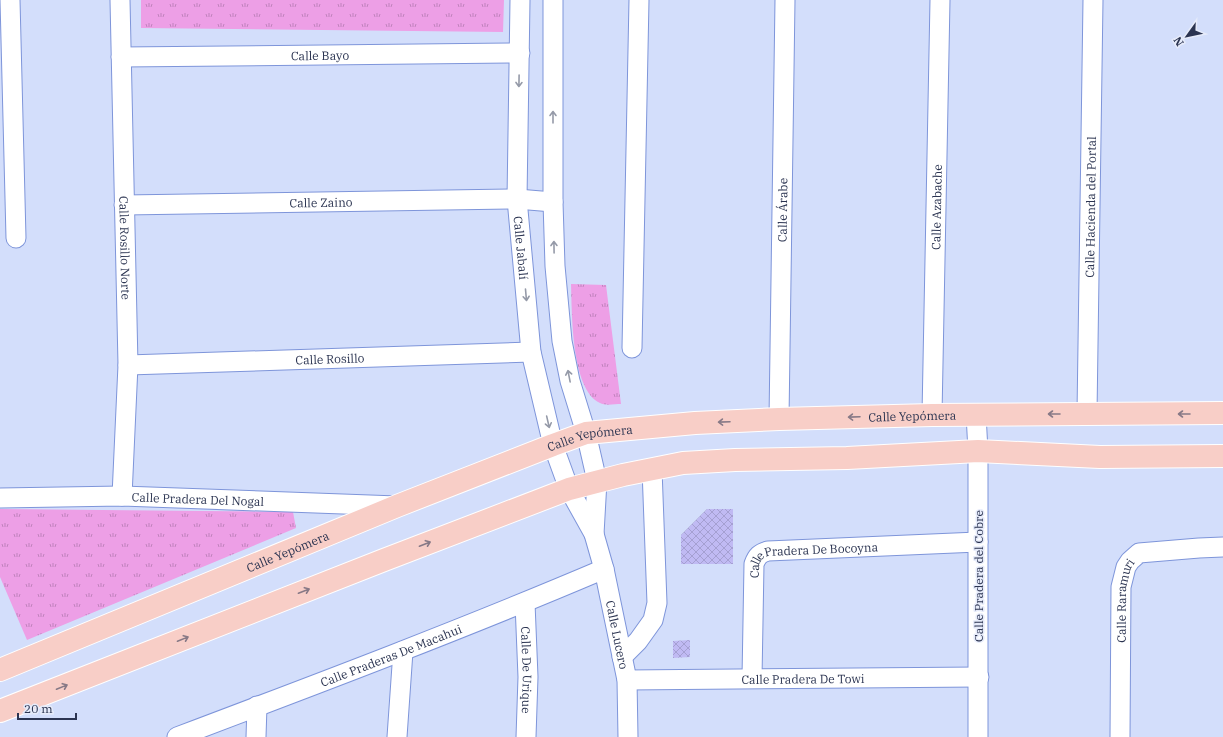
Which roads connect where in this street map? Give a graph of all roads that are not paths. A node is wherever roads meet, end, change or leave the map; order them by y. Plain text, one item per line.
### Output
1 (10, 0) edge
2 (120, 0) edge
3 (520, 0) edge
4 (553, 0) edge
5 (639, 0) edge
6 (785, 0) edge
7 (940, 0) edge
8 (1093, 0) edge
9 (520, 53) junction
10 (6, 56) edge
11 (121, 57) junction
12 (517, 199) junction
13 (553, 202) junction
14 (124, 205) junction
15 (16, 238) dead end
16 (632, 348) dead end
17 (531, 352) junction
18 (128, 365) junction
19 (1223, 413) edge
20 (976, 414) junction
21 (1087, 414) junction
22 (932, 415) junction
23 (779, 419) junction
24 (586, 433) junction
25 (553, 445) junction
26 (978, 451) junction
27 (1223, 456) edge
28 (652, 469) junction
29 (597, 481) junction
30 (569, 489) junction
31 (122, 496) junction
32 (0, 498) edge
33 (397, 506) junction
34 (594, 534) junction
35 (978, 542) junction
36 (1223, 547) edge
37 (604, 569) junction
38 (525, 603) junction
39 (403, 651) junction
40 (622, 657) junction
41 (0, 670) edge
42 (979, 677) junction
43 (752, 678) junction
44 (627, 680) junction
45 (258, 706) junction
46 (0, 711) edge
47 (177, 737) edge
48 (256, 737) edge
49 (397, 737) edge
50 (526, 737) edge
51 (628, 737) edge
52 (978, 737) edge
53 (1120, 737) edge

1 - 10 street
2 - 11 street, Calle Rosillo Norte
3 - 9 street, Calle Jabalí
13 -> 4 street
5 - 16 street
6 - 23 street, Calle Árabe
7 - 22 street, Calle Azabache
8 - 21 street, Calle Hacienda del Portal
9 - 11 street, Calle Bayo
9 -> 12 street, Calle Jabalí
10 - 15 street
11 - 14 street, Calle Rosillo Norte
12 - 13 street, Calle Zaino
12 - 14 street, Calle Zaino
12 -> 17 street, Calle Jabalí
24 -> 13 street
14 - 18 street, Calle Rosillo Norte
17 - 18 street, Calle Rosillo
17 -> 25 street, Calle Jabalí
18 - 31 street, Calle Rosillo Norte
19 -> 21 main road, Calle Yepómera
21 -> 20 main road, Calle Yepómera
20 - 22 main road, Calle Yepómera
20 - 26 street, Calle Pradera del Cobre
22 -> 23 main road, Calle Yepómera
23 -> 24 main road, Calle Yepómera
24 - 25 main road, Calle Yepómera
24 - 29 street
25 - 30 street, Calle Jabalí
25 - 33 main road, Calle Yepómera
26 - 27 main road
26 - 28 main road
26 - 35 street, Calle Pradera del Cobre
28 - 29 main road
28 - 40 street
29 - 30 main road
29 - 34 street, Calle Lucero
30 - 34 street, Calle Lucero
46 -> 30 main road
31 - 32 street, Calle Pradera Del Nogal
31 - 33 street, Calle Pradera Del Nogal
33 - 41 main road, Calle Yepómera
34 - 37 street, Calle Lucero
35 - 42 street, Calle Pradera del Cobre
35 - 43 street, Calle Pradera De Bocoyna
36 - 53 street, Calle Raramuri
37 - 38 street, Calle Praderas De Macahui
37 - 40 street, Calle Lucero
38 - 39 street, Calle Praderas De Macahui
38 - 50 street, Calle De Urique
39 - 45 street, Calle Praderas De Macahui
39 - 49 street
40 - 44 street, Calle Lucero
42 - 43 street, Calle Pradera De Towi
42 - 52 street, Calle Pradera del Cobre
43 - 44 street, Calle Pradera De Towi
44 - 51 street, Calle Lucero
45 - 47 street, Calle Praderas De Macahui
45 - 48 street

